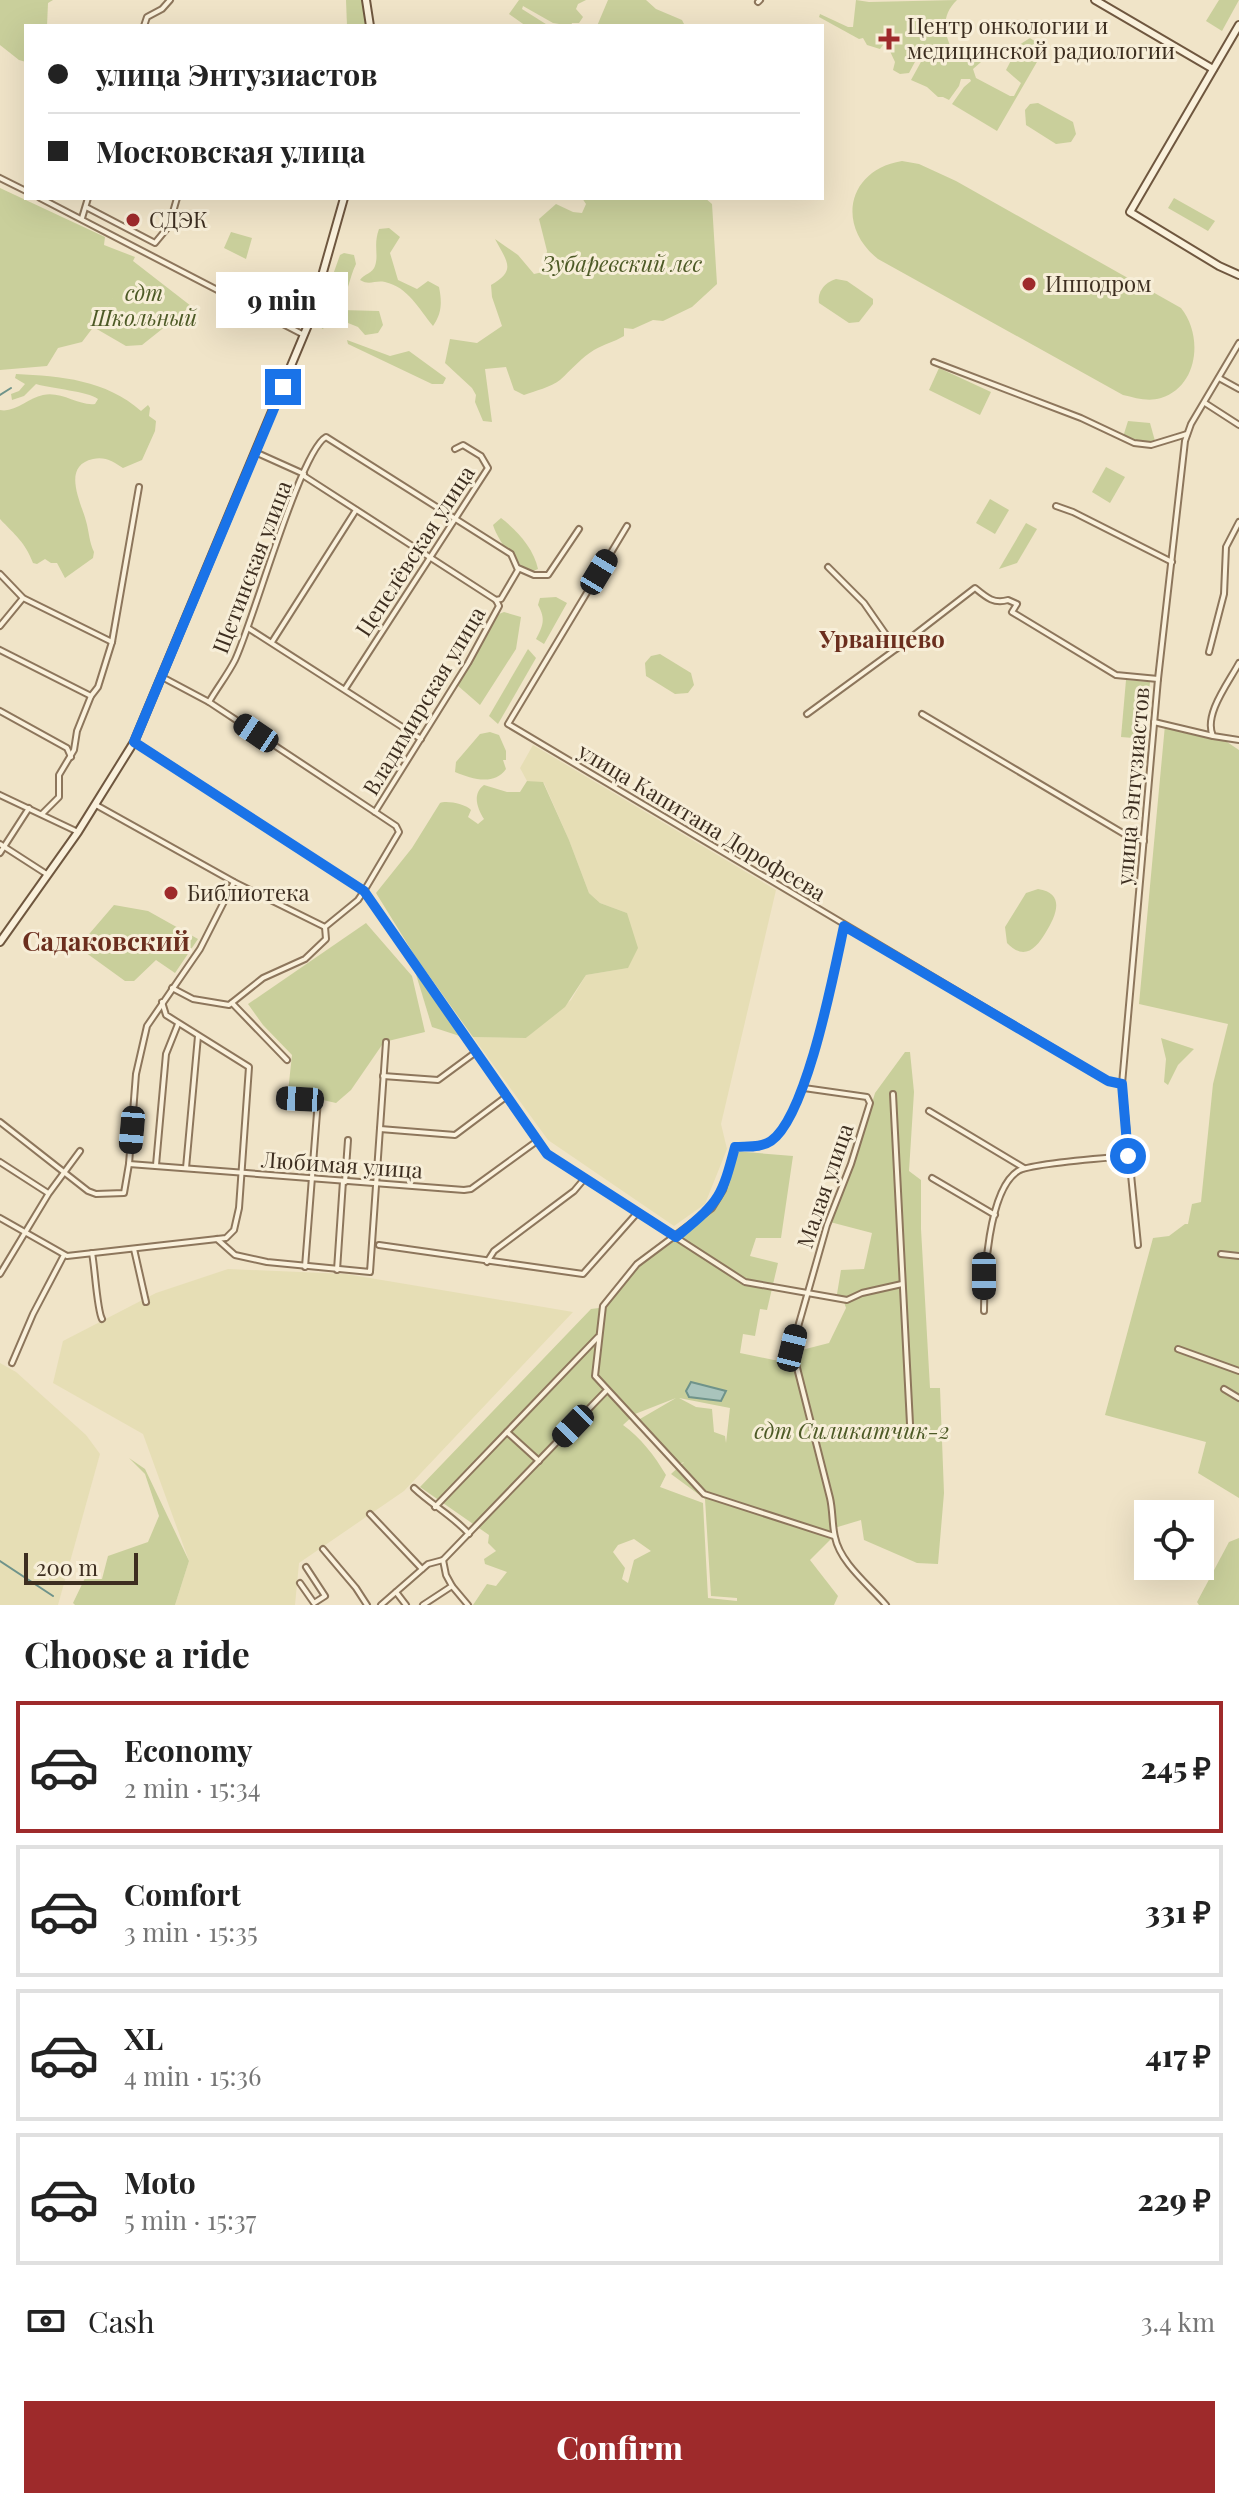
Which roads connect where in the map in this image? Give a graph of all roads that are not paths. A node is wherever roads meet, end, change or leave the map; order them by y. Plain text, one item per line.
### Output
1 (170, 0) edge
2 (366, 0) edge
3 (1095, 0) edge
4 (145, 24) edge
5 (370, 24) edge
6 (1239, 27) edge
7 (1213, 69) junction
8 (0, 178) edge
9 (24, 190) edge
10 (44, 200) edge
11 (88, 200) edge
12 (176, 200) edge
13 (343, 200) edge
14 (86, 207) junction
15 (81, 219) junction
16 (1239, 275) edge
17 (303, 339) junction
18 (1239, 343) edge
19 (1237, 350) edge
20 (934, 362) dead end
21 (1219, 378) junction
22 (1239, 389) edge
23 (1205, 403) junction
24 (1239, 425) edge
25 (1187, 434) junction
26 (455, 449) dead end
27 (255, 452) junction
28 (304, 475) junction
29 (139, 487) dead end
30 (1056, 506) dead end
31 (356, 510) junction
32 (456, 519) junction
33 (1239, 522) edge
34 (627, 526) dead end
35 (579, 529) dead end
36 (430, 557) junction
37 (1172, 562) junction
38 (516, 566) junction
39 (828, 567) dead end
40 (0, 574) edge
41 (23, 598) junction
42 (496, 600) junction
43 (0, 626) edge
44 (248, 628) junction
45 (112, 642) junction
46 (272, 642) junction
47 (896, 649) junction
48 (0, 650) edge
49 (1209, 652) dead end
50 (1239, 663) edge
51 (162, 677) junction
52 (1158, 679) junction
53 (345, 689) junction
54 (91, 696) junction
55 (209, 702) junction
56 (0, 711) edge
57 (807, 714) dead end
58 (922, 714) dead end
59 (1154, 722) junction
60 (1213, 736) junction
61 (421, 739) junction
62 (1239, 740) edge
63 (134, 742) junction
64 (71, 757) junction
65 (0, 795) edge
66 (96, 805) junction
67 (29, 808) junction
68 (375, 812) junction
69 (42, 814) junction
70 (78, 832) junction
71 (1144, 841) junction
72 (2, 845) edge
73 (0, 853) edge
74 (48, 875) junction
75 (234, 882) junction
76 (364, 891) junction
77 (844, 926) junction
78 (325, 927) junction
79 (0, 942) edge
80 (172, 988) junction
81 (162, 1002) junction
82 (232, 1003) junction
83 (178, 1024) junction
84 (198, 1036) junction
85 (386, 1042) dead end
86 (476, 1052) junction
87 (287, 1060) dead end
88 (383, 1076) junction
89 (1122, 1084) junction
90 (804, 1088) junction
91 (893, 1094) dead end
92 (507, 1096) junction
93 (282, 1099) dead end
94 (929, 1111) dead end
95 (0, 1122) edge
96 (380, 1129) junction
97 (348, 1140) dead end
98 (538, 1140) junction
99 (80, 1151) dead end
100 (1128, 1156) junction
101 (0, 1162) edge
102 (129, 1164) junction
103 (156, 1165) junction
104 (186, 1168) junction
105 (1024, 1168) junction
106 (63, 1172) junction
107 (242, 1174) junction
108 (312, 1178) junction
109 (585, 1178) junction
110 (932, 1178) dead end
111 (344, 1182) junction
112 (376, 1182) junction
113 (49, 1193) junction
114 (638, 1212) junction
115 (995, 1215) junction
116 (0, 1218) edge
117 (25, 1233) junction
118 (676, 1237) junction
119 (217, 1239) junction
120 (379, 1245) dead end
121 (1138, 1245) dead end
122 (134, 1249) junction
123 (92, 1253) junction
124 (1221, 1254) dead end
125 (64, 1255) junction
126 (1239, 1256) edge
127 (487, 1262) junction
128 (305, 1267) junction
129 (337, 1270) junction
130 (0, 1274) edge
131 (902, 1284) junction
132 (806, 1293) junction
133 (146, 1302) dead end
134 (984, 1311) dead end
135 (102, 1319) dead end
136 (600, 1335) junction
137 (1178, 1349) dead end
138 (12, 1363) dead end
139 (1239, 1371) edge
140 (1224, 1389) dead end
141 (606, 1391) junction
142 (1239, 1398) edge
143 (910, 1424) dead end
144 (507, 1432) junction
145 (539, 1461) junction
146 (414, 1488) dead end
147 (435, 1507) junction
148 (370, 1514) dead end
149 (469, 1534) junction
150 (834, 1536) junction
151 (323, 1549) dead end
152 (443, 1560) junction
153 (306, 1567) dead end
154 (422, 1569) junction
155 (300, 1583) dead end
156 (452, 1586) junction
157 (396, 1592) junction
158 (315, 1604) edge
159 (367, 1605) edge
160 (381, 1605) edge
161 (406, 1605) edge
162 (423, 1605) edge
163 (468, 1605) edge
164 (886, 1605) edge

1 - 4 street
2 - 5 main road
3 - 7 main road
6 - 7 main road
7 - 16 main road
8 - 9 street
10 - 15 street
11 - 14 street
12 - 14 street
13 - 17 main road
14 - 15 street
15 - 17 street
17 - 27 main road
18 - 19 street, улица Энтузиастов
19 - 21 street, улица Энтузиастов
20 - 25 street
21 - 22 street
21 - 23 street, улица Энтузиастов
23 - 24 street
23 - 25 street, улица Энтузиастов
25 - 37 street, улица Энтузиастов
26 - 32 street, Цепелёвская улица
27 - 28 street
27 - 51 main road
28 - 31 street
28 - 32 street, Щетинская улица
28 - 44 street, Щетинская улица
29 - 45 street
30 - 37 street
31 - 36 street
31 - 46 street
32 - 36 street, Цепелёвская улица
32 - 38 street
33 - 49 street
34 - 77 street, улица Капитана Дорофеева
35 - 38 street
36 - 42 street
36 - 53 street, Цепелёвская улица
37 - 52 street, улица Энтузиастов
38 - 42 street
39 - 47 street
40 - 41 street
41 - 43 street
41 - 45 street
42 - 61 street, Владимирская улица
44 - 46 street
44 - 55 street, Щетинская улица
45 - 54 street
46 - 53 street
47 - 52 street
47 - 57 street
48 - 54 street
50 - 60 street
51 - 55 street
51 - 63 main road
52 - 59 street, улица Энтузиастов
53 - 61 street
54 - 64 street
55 - 68 street
56 - 64 street
58 - 71 street
59 - 60 street
59 - 71 street, улица Энтузиастов
60 - 62 street
61 - 68 street, Владимирская улица
63 - 66 main road
63 - 76 street
64 - 69 street
65 - 67 street
66 - 70 main road
66 - 75 street
67 - 69 street
67 - 72 street
68 - 76 street
69 - 70 street
70 - 74 main road
71 - 89 street, улица Энтузиастов
72 - 73 street
72 - 74 street
74 - 79 main road
75 - 78 street
75 - 80 street
76 - 78 street
76 - 86 street
77 - 89 street, улица Капитана Дорофеева
77 - 90 street
78 - 82 street
80 - 81 street
80 - 82 street
81 - 83 street
81 - 102 street
82 - 87 street
83 - 84 street
83 - 103 street
84 - 104 street
84 - 107 street
85 - 88 street
86 - 88 street
86 - 92 street
88 - 96 street
89 - 100 street, улица Энтузиастов
90 - 118 street
90 - 132 street, Малая улица
91 - 131 street
92 - 96 street
92 - 98 street
93 - 108 street
94 - 105 street
95 - 106 street
96 - 112 street
97 - 111 street
98 - 109 street
98 - 112 street, Любимая улица
99 - 106 street
100 - 105 street
100 - 121 street, улица Энтузиастов
101 - 113 street
102 - 103 street, Любимая улица
102 - 106 street
103 - 104 street, Любимая улица
104 - 107 street, Любимая улица
105 - 115 street
106 - 113 street
107 - 108 street, Любимая улица
107 - 119 street
108 - 111 street, Любимая улица
108 - 128 street
109 - 114 street
109 - 127 street
110 - 115 street
111 - 112 street, Любимая улица
111 - 129 street
112 - 129 street
113 - 117 street
114 - 118 street
114 - 127 street
115 - 134 street
116 - 117 street
117 - 125 street
117 - 130 street
118 - 132 street
118 - 136 street
119 - 122 street
119 - 128 street
120 - 127 street
122 - 123 street
122 - 133 street
123 - 125 street
123 - 135 street
124 - 126 street
125 - 138 street
128 - 129 street
131 - 132 street
131 - 143 street
132 - 150 street, Малая улица
136 - 141 street
136 - 144 street
137 - 139 street
140 - 142 street
141 - 145 street
141 - 150 street
144 - 145 street
144 - 147 street
145 - 149 street
146 - 147 street
147 - 149 street
148 - 154 street
149 - 152 street
150 - 164 street
151 - 159 street
152 - 154 street
152 - 156 street
153 - 158 street
154 - 157 street
155 - 158 street
156 - 162 street
156 - 163 street
157 - 160 street
157 - 161 street

